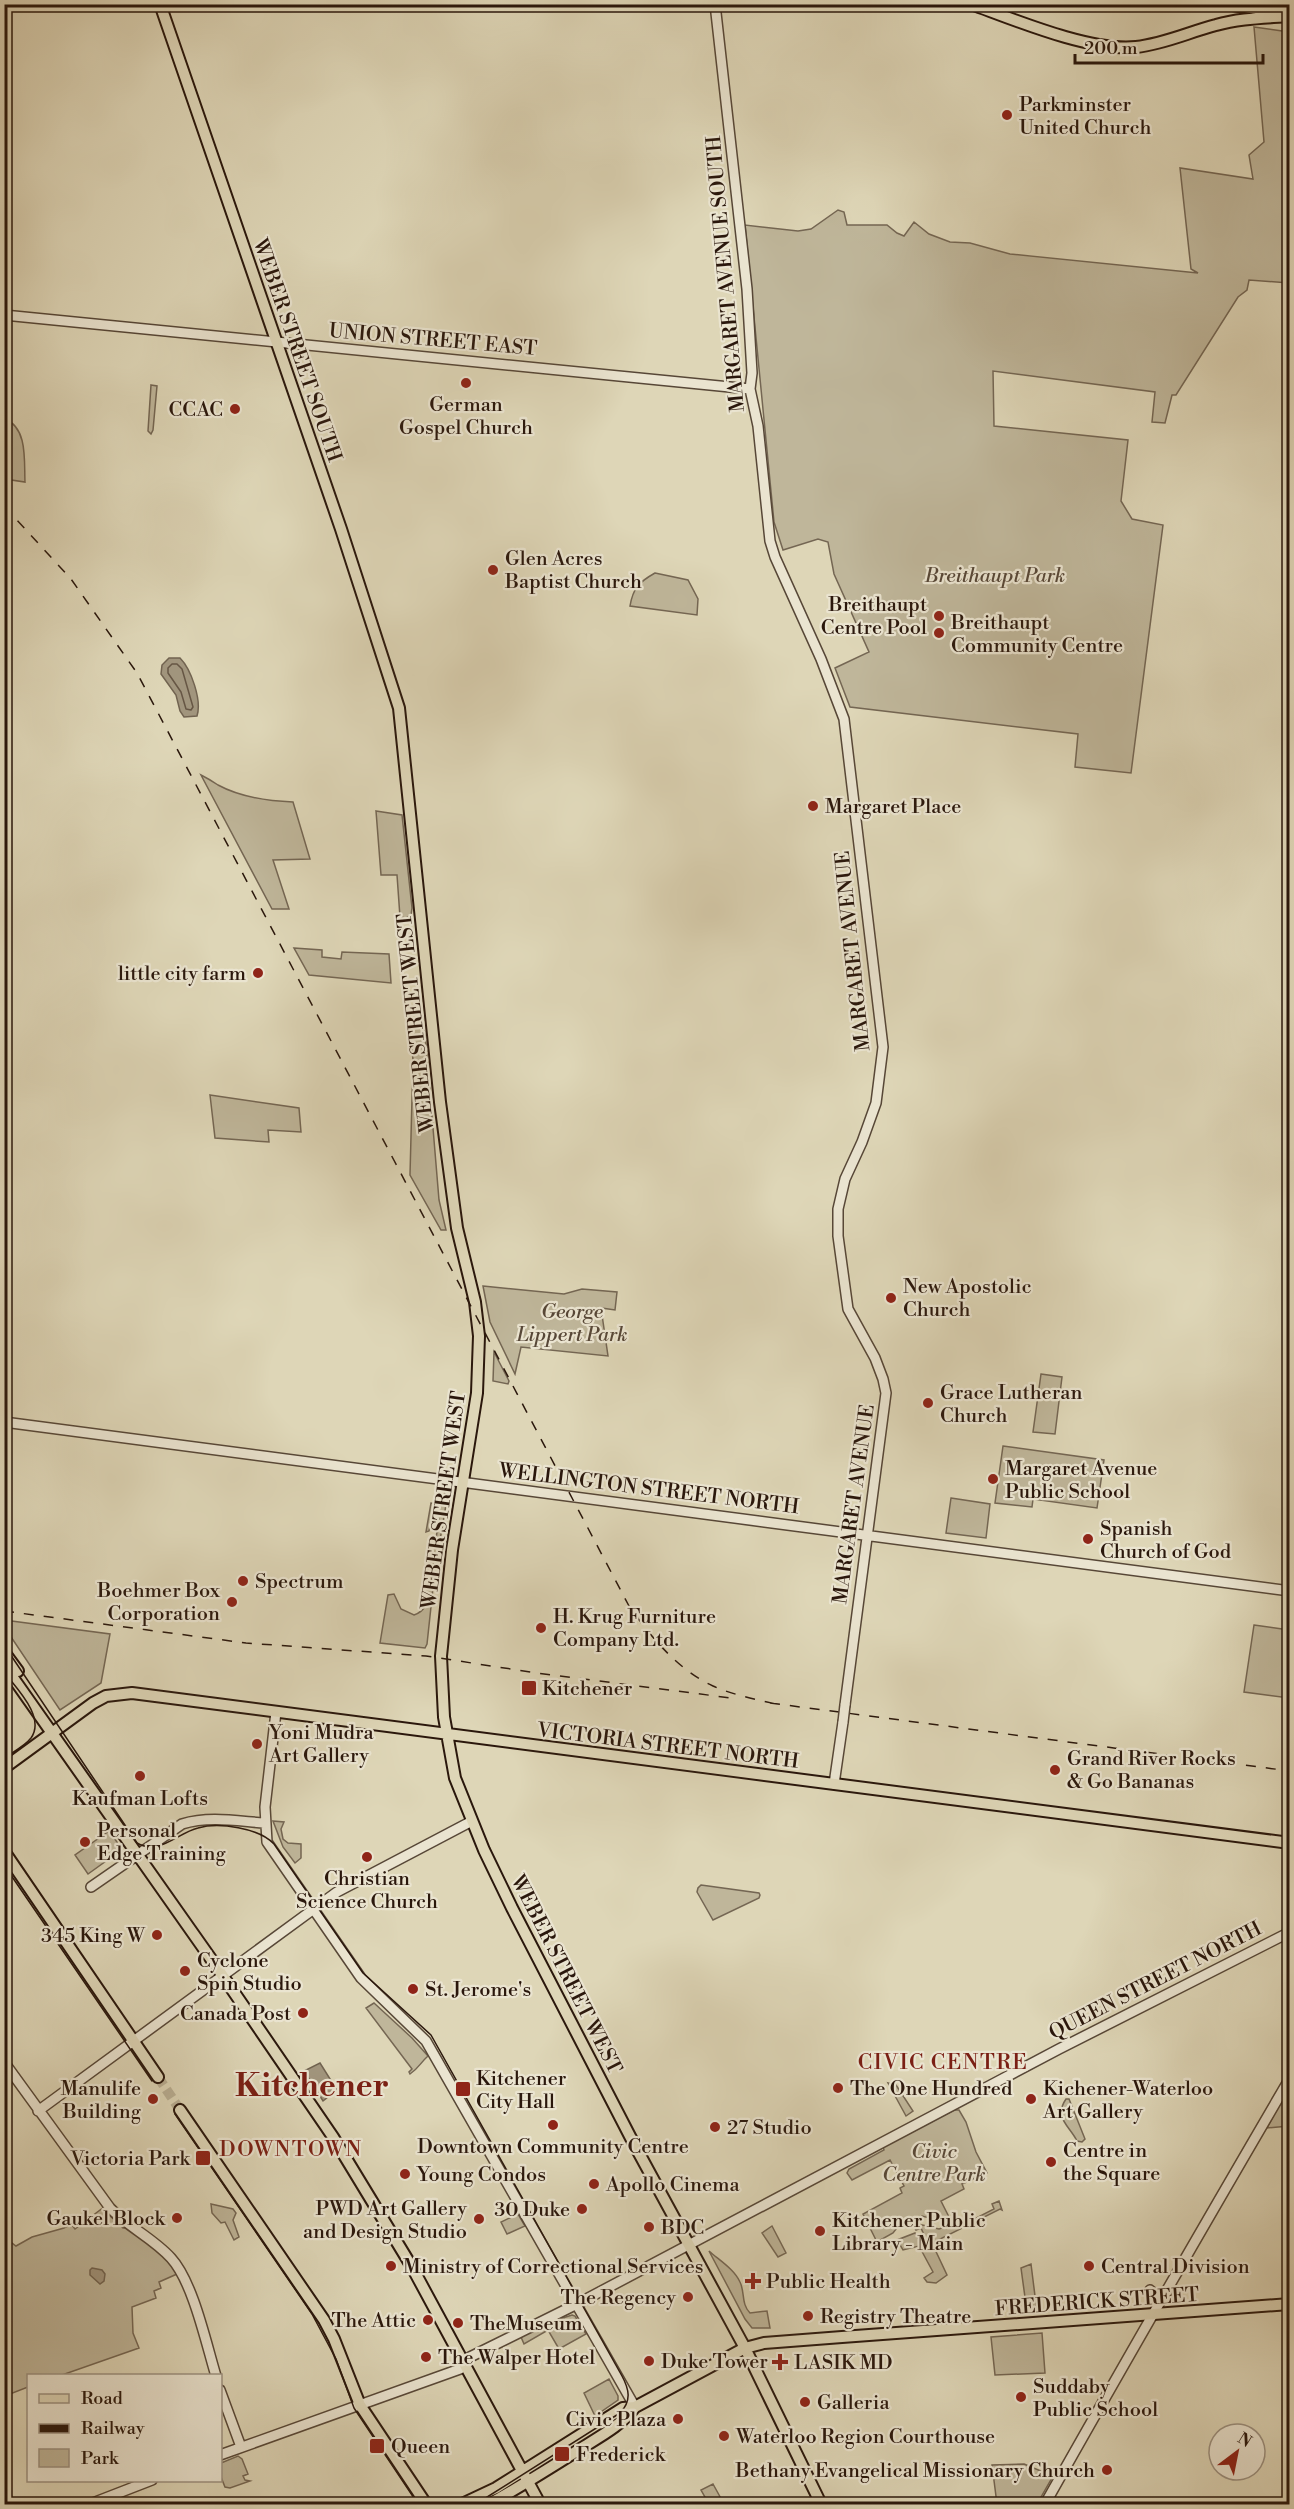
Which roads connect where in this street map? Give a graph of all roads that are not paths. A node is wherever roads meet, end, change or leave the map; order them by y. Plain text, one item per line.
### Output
1 (160, 4) edge
2 (715, 4) edge
3 (972, 4) edge
4 (1226, 4) edge
5 (1290, 15) edge
6 (4, 315) edge
7 (277, 342) junction
8 (750, 389) junction
9 (770, 541) joint
10 (399, 708) joint
11 (4, 1422) edge
12 (464, 1483) junction
13 (867, 1535) junction
14 (1290, 1591) edge
15 (4, 1652) edge
16 (4, 1665) edge
17 (276, 1712) junction
18 (52, 1731) junction
19 (446, 1734) junction
20 (4, 1768) edge
21 (834, 1784) junction
22 (472, 1821) junction
23 (264, 1823) junction
24 (1290, 1843) edge
25 (4, 1851) edge
26 (137, 1853) junction
27 (91, 1887) dead end
28 (314, 1909) junction
29 (1290, 1932) edge
30 (223, 1976) junction
31 (135, 2040) junction
32 (4, 2062) edge
33 (158, 2077) tunnel mouth
34 (1290, 2078) edge
35 (180, 2110) tunnel mouth
36 (38, 2111) junction
37 (689, 2245) junction
38 (1150, 2290) dead end
39 (1167, 2292) junction
40 (1290, 2304) edge
41 (575, 2305) junction
42 (1151, 2316) junction
43 (745, 2348) junction
44 (466, 2363) junction
45 (215, 2374) edge
46 (222, 2395) edge
47 (360, 2405) junction
48 (635, 2407) junction
49 (241, 2447) junction
50 (222, 2454) edge
51 (523, 2471) junction
52 (149, 2482) edge
53 (529, 2482) junction
54 (4, 2491) edge
55 (9, 2505) edge
56 (90, 2505) edge
57 (426, 2505) edge
58 (462, 2505) edge
59 (489, 2505) edge
60 (540, 2505) edge
61 (821, 2505) edge
62 (1045, 2505) edge

1 - 7 main road, WEBER STREET SOUTH
2 - 8 street, MARGARET AVENUE SOUTH
3 - 5 main road
4 - 5 main road
6 - 7 street, UNION STREET EAST
7 - 8 street, UNION STREET EAST
7 - 10 main road, WEBER STREET SOUTH
8 - 9 street, MARGARET AVENUE SOUTH
9 - 13 street, MARGARET AVENUE
10 - 12 main road, WEBER STREET WEST
11 - 12 street, WELLINGTON STREET NORTH
12 - 13 street, WELLINGTON STREET NORTH
12 - 19 main road, WEBER STREET WEST
13 - 14 street, WELLINGTON STREET NORTH
13 - 21 street, MARGARET AVENUE, bridge
15 - 18 main road
16 - 18 main road
17 - 18 main road, VICTORIA STREET NORTH
17 - 19 main road, VICTORIA STREET NORTH
17 - 23 street
18 - 20 main road, VICTORIA STREET NORTH
18 - 26 main road
19 - 21 main road, VICTORIA STREET NORTH
19 - 22 main road, WEBER STREET WEST
21 - 24 main road, VICTORIA STREET NORTH
22 - 28 street
22 - 37 main road, WEBER STREET WEST
23 - 26 street
23 - 28 street
25 - 31 main road
26 - 27 street
26 - 30 main road
28 - 30 street
28 - 41 street
29 - 37 street, QUEEN STREET NORTH
30 - 31 street
30 - 44 main road
31 - 33 main road
31 - 36 street
32 - 36 street
34 - 39 street
35 - 47 main road
36 - 45 street
37 - 41 street, QUEEN STREET NORTH
37 - 43 main road, WEBER STREET WEST
38 - 39 street
39 - 42 street
40 - 42 main road, FREDERICK STREET
41 - 44 street, QUEEN STREET NORTH
41 - 48 street
42 - 43 main road, FREDERICK STREET
42 - 62 street
43 - 48 main road, FREDERICK STREET
43 - 61 main road, WEBER STREET WEST
44 - 47 street, QUEEN STREET NORTH
44 - 51 main road
46 - 49 street
47 - 49 street, QUEEN STREET NORTH
47 - 57 main road
48 - 51 main road, FREDERICK STREET
48 - 53 main road, FREDERICK STREET
49 - 50 street, QUEEN STREET NORTH
51 - 53 main road
51 - 58 main road, FREDERICK STREET
52 - 56 street
53 - 59 main road, FREDERICK STREET
53 - 60 main road
54 - 55 street

